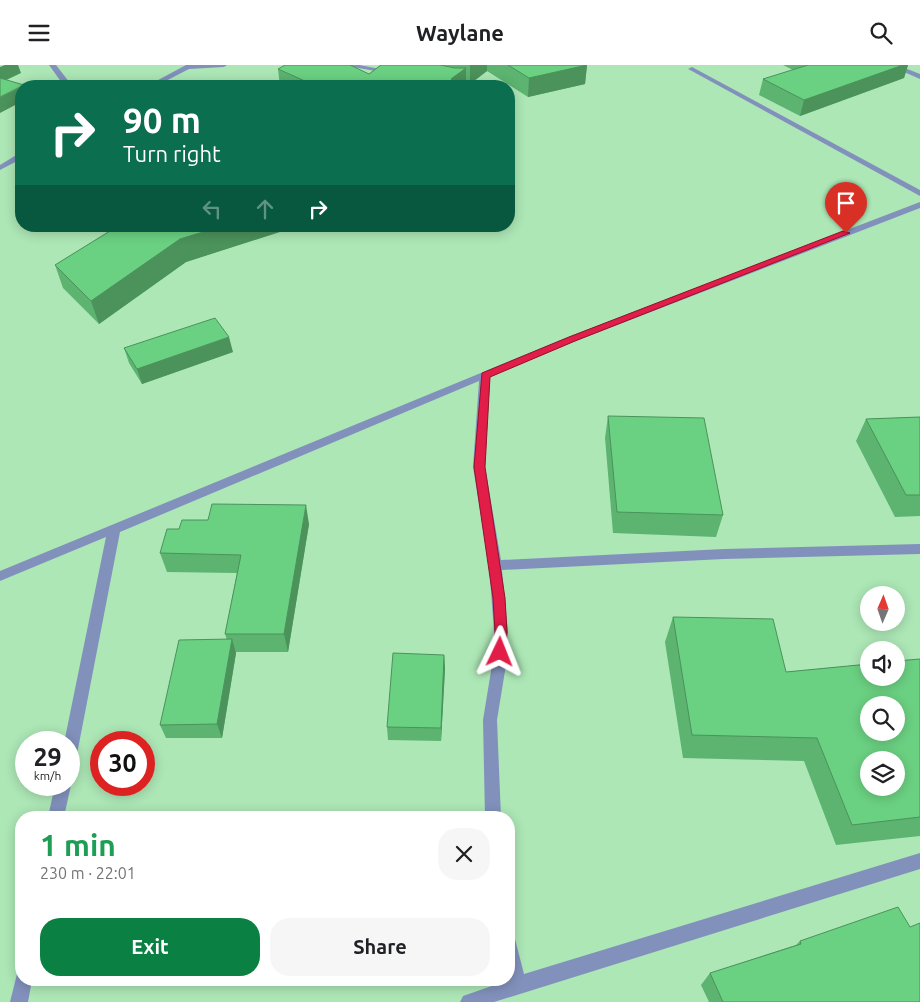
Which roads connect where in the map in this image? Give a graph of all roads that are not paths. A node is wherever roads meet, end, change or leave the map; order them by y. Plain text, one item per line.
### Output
1 (52, 65) edge
2 (224, 65) edge
3 (345, 65) edge
4 (892, 65) edge
5 (190, 66) edge
6 (692, 69) dead end
7 (404, 75) edge
8 (920, 77) edge
9 (64, 80) edge
10 (163, 80) edge
11 (15, 159) edge
12 (0, 168) edge
13 (920, 193) edge
14 (920, 205) edge
15 (485, 376) junction
16 (114, 529) junction
17 (920, 549) edge
18 (495, 565) junction
19 (0, 576) edge
20 (74, 731) edge
21 (60, 796) edge
22 (57, 811) edge
23 (493, 811) edge
24 (920, 861) edge
25 (515, 975) edge
26 (517, 985) joint
27 (22, 986) edge
28 (514, 986) edge
29 (19, 1002) edge
30 (469, 1002) edge

1 - 9 street
2 - 5 street
3 - 7 street
4 - 8 street
5 - 10 street
6 - 13 street
11 - 12 street
14 - 15 street
15 - 16 street
15 - 18 street
16 - 19 street
16 - 20 street
17 - 18 street
18 - 23 street
21 - 22 street
24 - 26 street
25 - 26 street
27 - 29 street
28 - 30 street

